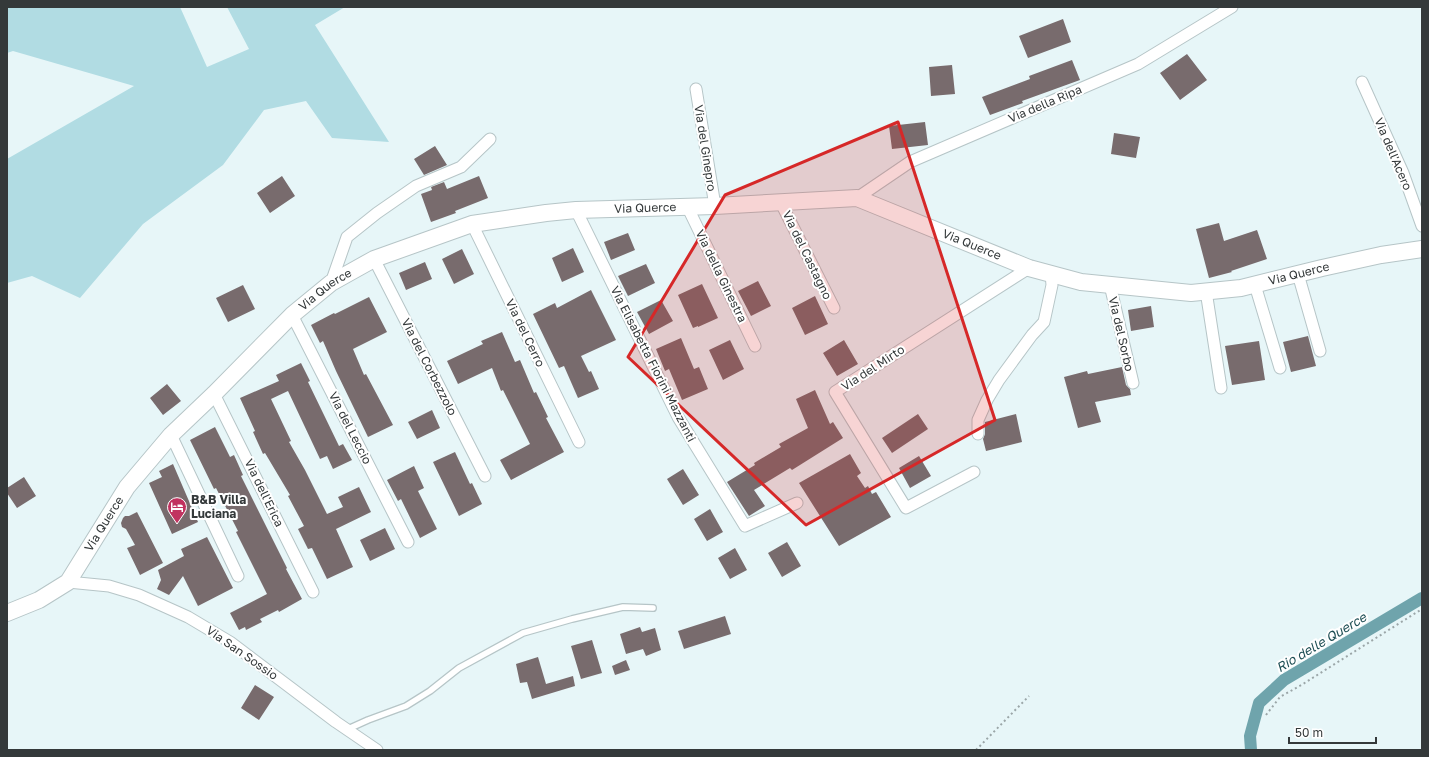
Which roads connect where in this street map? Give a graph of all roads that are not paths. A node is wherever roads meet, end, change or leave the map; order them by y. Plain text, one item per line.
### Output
1 (1232, 7) edge
2 (1362, 82) dead end
3 (696, 89) dead end
4 (490, 139) dead end
5 (857, 198) junction
6 (781, 203) junction
7 (687, 206) junction
8 (715, 206) junction
9 (576, 210) junction
10 (472, 224) junction
11 (1422, 226) edge
12 (1422, 249) edge
13 (374, 259) junction
14 (1029, 268) junction
15 (1051, 274) junction
16 (1298, 274) junction
17 (331, 283) junction
18 (1255, 285) junction
19 (1113, 286) junction
20 (1206, 291) junction
21 (834, 308) dead end
22 (292, 315) junction
23 (755, 346) dead end
24 (1320, 351) dead end
25 (1135, 360) dead end
26 (1280, 368) dead end
27 (1133, 383) dead end
28 (1221, 388) dead end
29 (214, 394) junction
30 (978, 434) dead end
31 (171, 435) junction
32 (579, 442) dead end
33 (974, 472) dead end
34 (484, 476) dead end
35 (797, 503) dead end
36 (408, 542) dead end
37 (238, 576) dead end
38 (68, 582) junction
39 (313, 592) dead end
40 (653, 608) dead end
41 (7, 613) edge
42 (348, 730) junction
43 (377, 750) edge

1 - 5 street, Via della Ripa
2 - 11 street, Via dell'Acero
3 - 8 street, Via del Ginepro
4 - 17 street
5 - 6 street, Via Querce
5 - 14 street, Via Querce
6 - 8 street, Via Querce
6 - 21 street, Via del Castagno
7 - 8 street, Via Querce
7 - 9 street, Via Querce
7 - 23 street, Via della Ginestra
9 - 10 street, Via Querce
9 - 35 street, Via Elisabetta Fiorini Mazzanti
10 - 13 street, Via Querce
10 - 32 street, Via del Cerro
12 - 16 street, Via Querce
13 - 17 street, Via Querce
13 - 34 street, Via del Corbezzolo
14 - 15 street, Via Querce
14 - 33 street, Via del Mirto
15 - 19 street, Via Querce
15 - 30 street
16 - 18 street, Via Querce
16 - 24 street
17 - 22 street, Via Querce
18 - 20 street, Via Querce
18 - 26 street
19 - 20 street, Via Querce
19 - 25 street
19 - 27 street, Via del Sorbo
20 - 28 street
22 - 29 street, Via Querce
22 - 36 street, Via del Leccio
29 - 31 street, Via Querce
29 - 39 street, Via dell'Erica
31 - 37 street
31 - 38 street, Via Querce
38 - 41 street, Via Querce
38 - 42 street, Via San Sossio
40 - 42 lane
42 - 43 street, Via San Sossio

